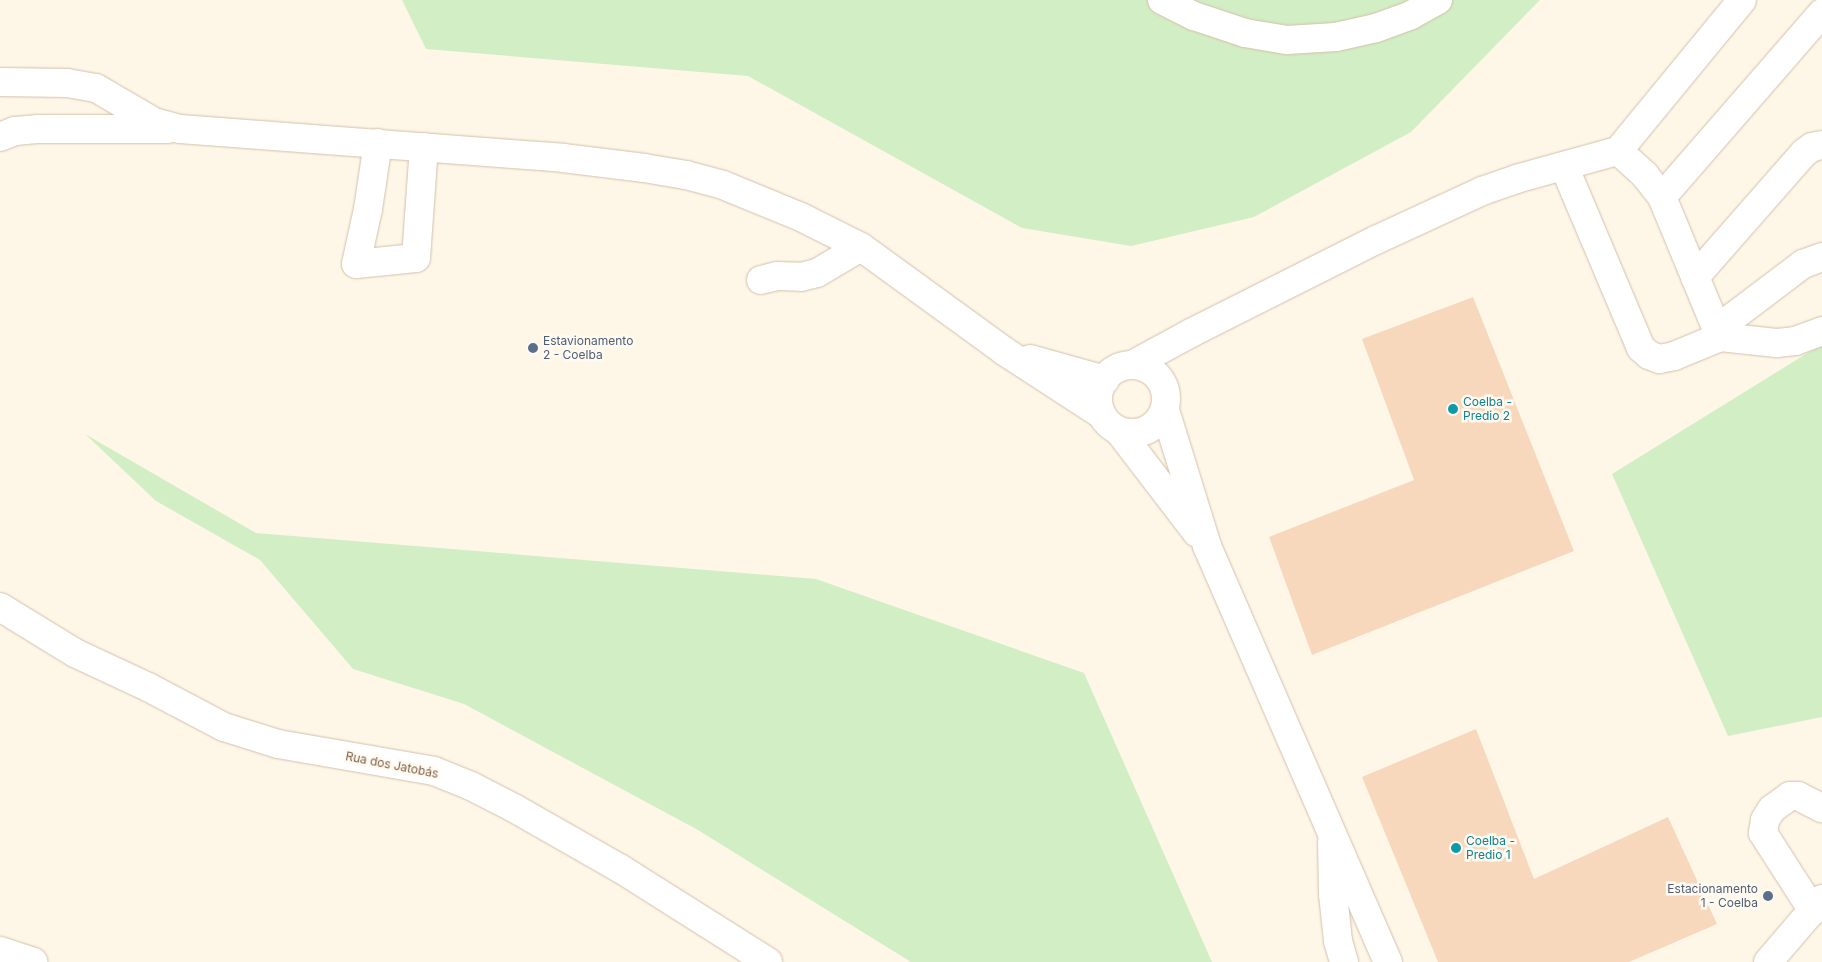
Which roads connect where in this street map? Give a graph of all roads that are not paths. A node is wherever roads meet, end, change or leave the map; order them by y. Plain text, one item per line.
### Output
1 (1162, 0) edge
2 (1438, 0) edge
3 (1742, 0) edge
4 (1822, 13) edge
5 (0, 82) edge
6 (180, 129) junction
7 (0, 137) edge
8 (378, 143) junction
9 (1822, 145) edge
10 (424, 147) junction
11 (1618, 151) junction
12 (1564, 166) junction
13 (1662, 197) junction
14 (860, 247) junction
15 (1822, 257) edge
16 (1695, 277) junction
17 (761, 280) dead end
18 (1822, 331) edge
19 (1192, 332) junction
20 (1718, 333) junction
21 (1004, 351) junction
22 (1132, 365) junction
23 (1160, 379) junction
24 (1105, 380) junction
25 (1164, 410) junction
26 (1110, 423) junction
27 (1207, 546) junction
28 (0, 607) edge
29 (1822, 808) edge
30 (1331, 828) junction
31 (1817, 905) edge
32 (0, 951) edge
33 (33, 962) edge
34 (768, 962) edge
35 (1344, 962) edge
36 (1388, 962) edge
37 (1768, 962) edge

1 - 2 street
3 - 11 street
4 - 13 street
5 - 6 street
6 - 7 street
6 - 8 street
8 - 10 street
8 - 10 street
9 - 16 street
10 - 14 street
11 - 12 street
11 - 13 street
12 - 19 street
12 - 20 street
13 - 16 street
14 - 17 street
14 - 21 street
15 - 20 street
16 - 20 street
18 - 20 street
19 - 22 street
19 - 23 street
21 - 24 street
21 - 26 street
22 - 23 street
22 - 24 street
23 - 25 street
24 - 26 street
25 - 26 street
25 - 27 street
26 - 27 street
27 - 30 street
28 - 34 street, Rua dos Jatobás
29 - 31 street
30 - 35 street
30 - 36 street
31 - 37 street
32 - 33 street

